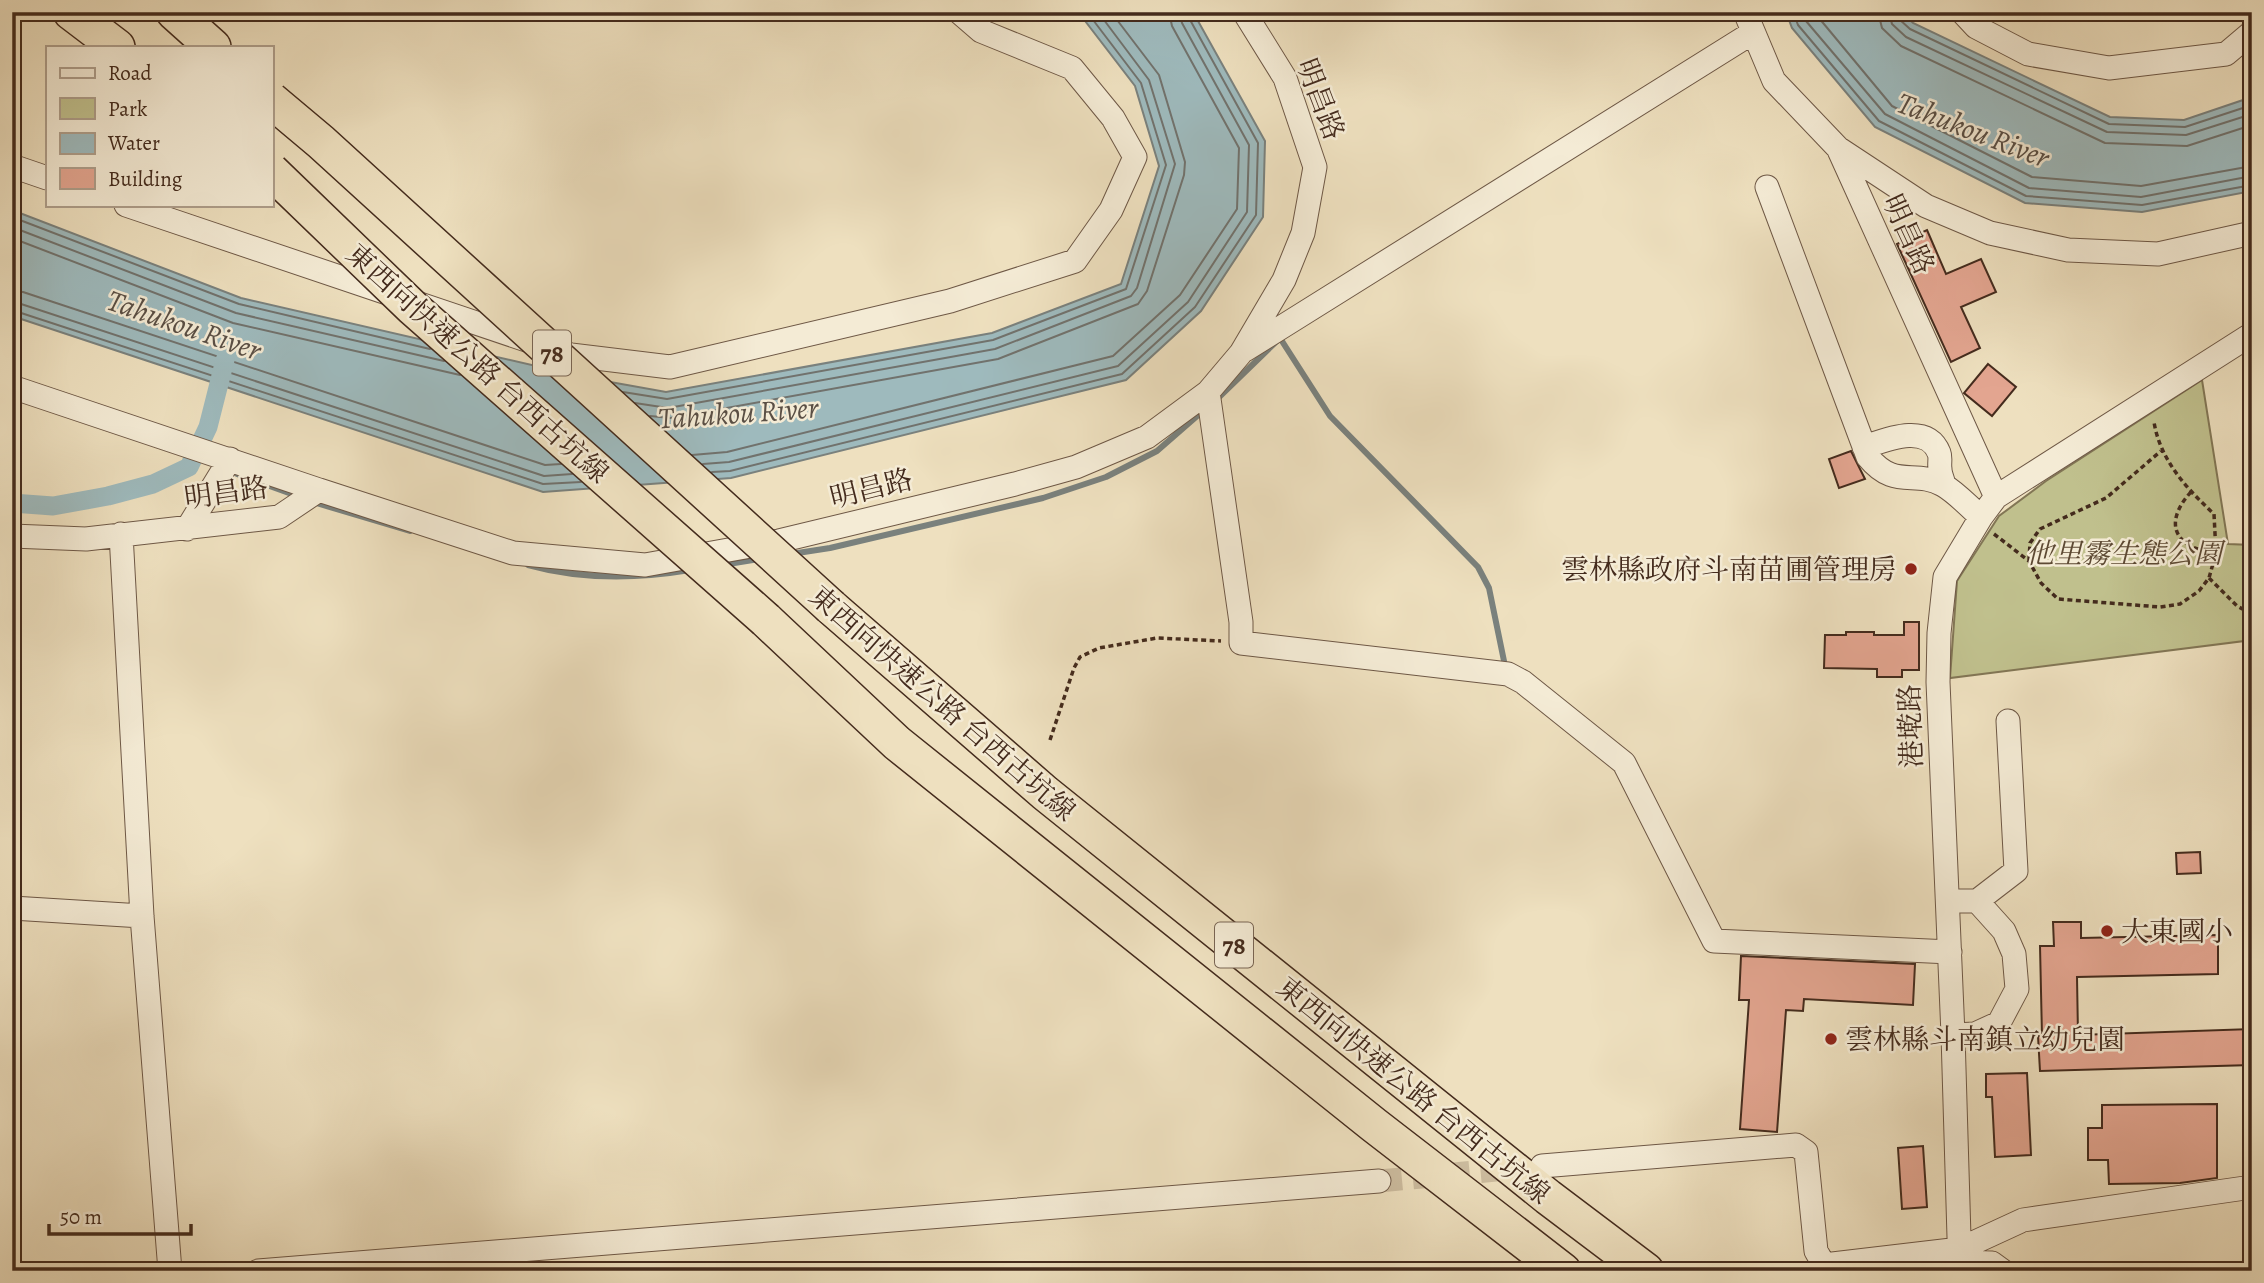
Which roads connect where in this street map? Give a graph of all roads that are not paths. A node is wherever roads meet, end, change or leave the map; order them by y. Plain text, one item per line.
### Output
1 (71, 12) edge
2 (108, 12) edge
3 (174, 12) edge
4 (203, 12) edge
5 (959, 12) edge
6 (1244, 12) edge
7 (1962, 12) edge
8 (1748, 23) edge
9 (2252, 32) edge
10 (116, 46) edge
11 (143, 46) edge
12 (212, 46) edge
13 (234, 46) edge
14 (273, 90) edge
15 (273, 102) edge
16 (321, 142) junction
17 (1838, 149) junction
18 (12, 166) edge
19 (273, 173) edge
20 (46, 178) edge
21 (1767, 187) dead end
22 (129, 206) edge
23 (2252, 233) edge
24 (2252, 334) edge
25 (1241, 353) junction
26 (12, 387) edge
27 (1208, 392) junction
28 (1864, 447) junction
29 (230, 459) junction
30 (1944, 485) junction
31 (310, 496) junction
32 (1996, 497) junction
33 (1980, 520) junction
34 (187, 529) junction
35 (121, 534) junction
36 (12, 536) edge
37 (2008, 721) dead end
38 (1948, 901) junction
39 (1977, 901) junction
40 (12, 908) edge
41 (142, 916) junction
42 (1950, 952) junction
43 (1953, 1035) junction
44 (1542, 1166) tunnel mouth
45 (1379, 1181) tunnel mouth
46 (2252, 1187) edge
47 (1960, 1261) edge
48 (170, 1271) edge
49 (258, 1271) edge
50 (1563, 1271) edge
51 (1646, 1271) edge
52 (2003, 1271) edge

1 - 10 highway
2 - 11 highway
3 - 12 highway
4 - 13 highway
5 - 22 street
6 - 25 street, 明昌路
7 - 9 street
8 - 17 street, 明昌路
8 - 25 street
14 - 16 highway, bridge
15 - 16 highway, 東西向快速公路 台西古坑線 / 78, bridge
16 - 51 highway, 東西向快速公路 台西古坑線 / 78, bridge
17 - 23 street
17 - 32 street, 明昌路
18 - 20 street
19 - 50 highway, 東西向快速公路 台西古坑線 / 78, bridge
21 - 28 street
24 - 32 street, 港墘路
25 - 27 street, 明昌路
26 - 29 street
27 - 31 street, 明昌路
27 - 42 street
28 - 30 street
28 - 30 street
29 - 31 street
29 - 34 street
30 - 33 street
31 - 34 street, 明昌路
32 - 33 street, 港墘路
33 - 38 street, 港墘路
34 - 35 street, 明昌路
35 - 36 street, 明昌路
35 - 41 street
37 - 39 street
38 - 39 street
38 - 42 street, 港墘路
39 - 43 street
40 - 41 street
41 - 48 street
42 - 43 street, 港墘路
43 - 47 street, 港墘路
44 - 47 street
45 - 49 street
46 - 47 street
47 - 52 street

